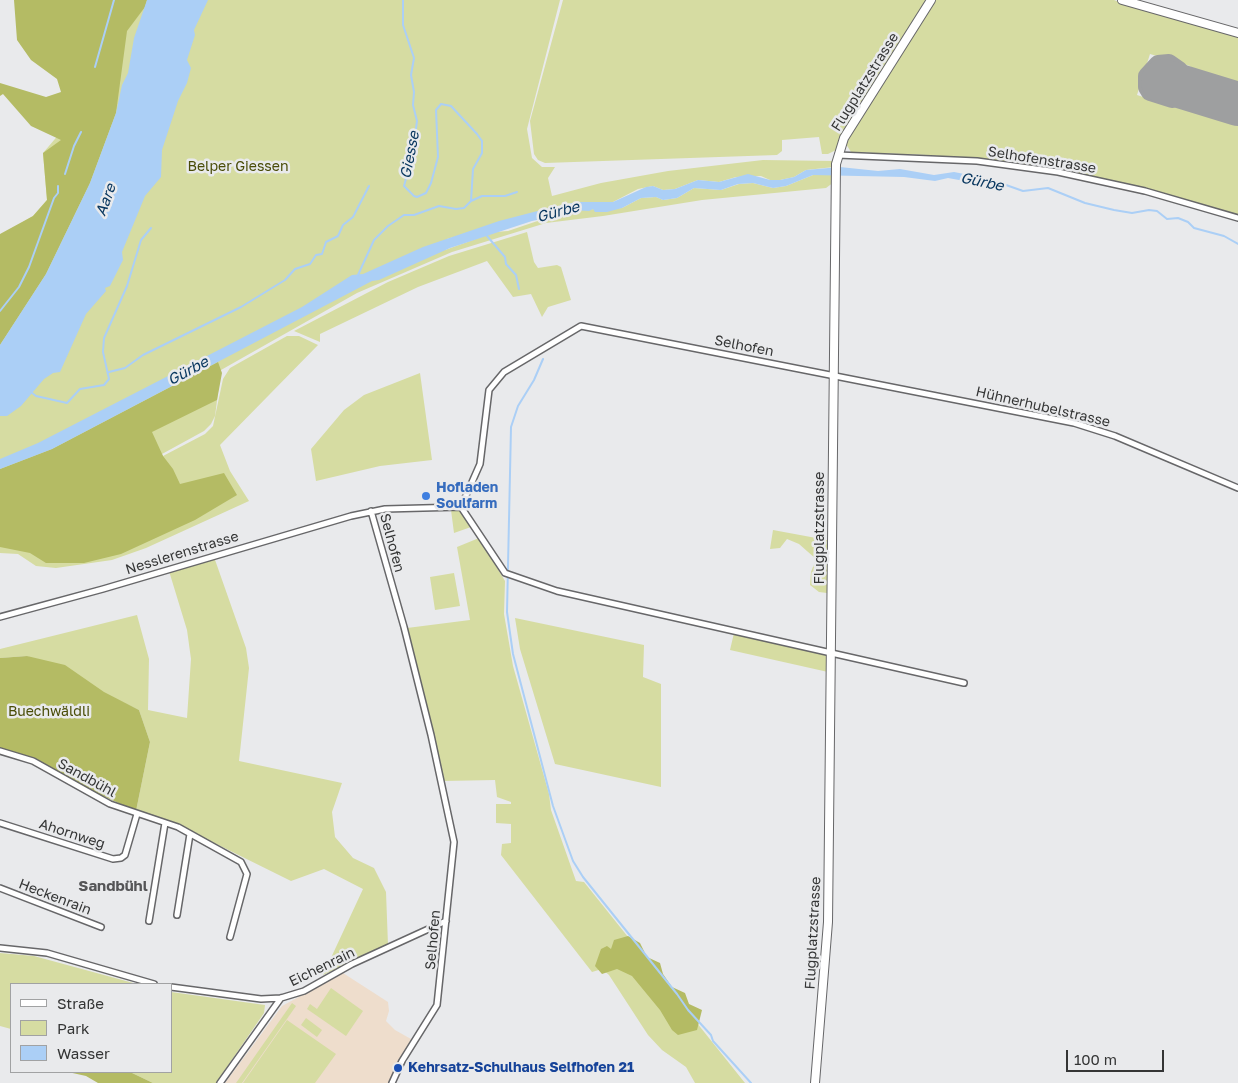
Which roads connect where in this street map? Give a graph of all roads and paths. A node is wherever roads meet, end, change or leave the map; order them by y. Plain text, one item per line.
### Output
1 (931, 0) edge
2 (1122, 0) edge
3 (1238, 33) edge
4 (838, 155) junction
5 (1238, 218) edge
6 (834, 376) junction
7 (1238, 488) edge
8 (460, 507) junction
9 (371, 511) junction
10 (0, 616) edge
11 (832, 653) junction
12 (964, 683) dead end
13 (0, 751) edge
14 (138, 814) junction
15 (0, 822) edge
16 (165, 823) junction
17 (190, 834) junction
18 (0, 888) edge
19 (177, 915) dead end
20 (149, 921) dead end
21 (446, 921) junction
22 (101, 927) dead end
23 (230, 936) dead end
24 (0, 948) edge
25 (151, 983) edge
26 (172, 987) edge
27 (281, 998) junction
28 (220, 1083) edge
29 (392, 1083) edge
30 (814, 1083) edge

1 - 4 street, Flugplatzstrasse
2 - 3 street
4 - 5 street, Selhofenstrasse
4 - 6 street, Flugplatzstrasse
6 - 7 street, Hühnerhubelstrasse
6 - 8 street, Selhofen
6 - 11 street, Flugplatzstrasse
8 - 9 street, Selhofen
8 - 11 street
9 - 10 street, Nesslerenstrasse
9 - 21 street, Selhofen
11 - 12 street
11 - 30 street, Flugplatzstrasse
13 - 14 street, Sandbühl
14 - 15 street, Ahornweg
14 - 16 street, Sandbühl
16 - 17 street, Sandbühl
16 - 20 street
17 - 19 street
17 - 23 street, Sandbühl
18 - 22 street, Heckenrain
21 - 27 street, Eichenrain
21 - 29 street, Selhofen
24 - 25 street
26 - 27 street, Eichenrain
27 - 28 street

